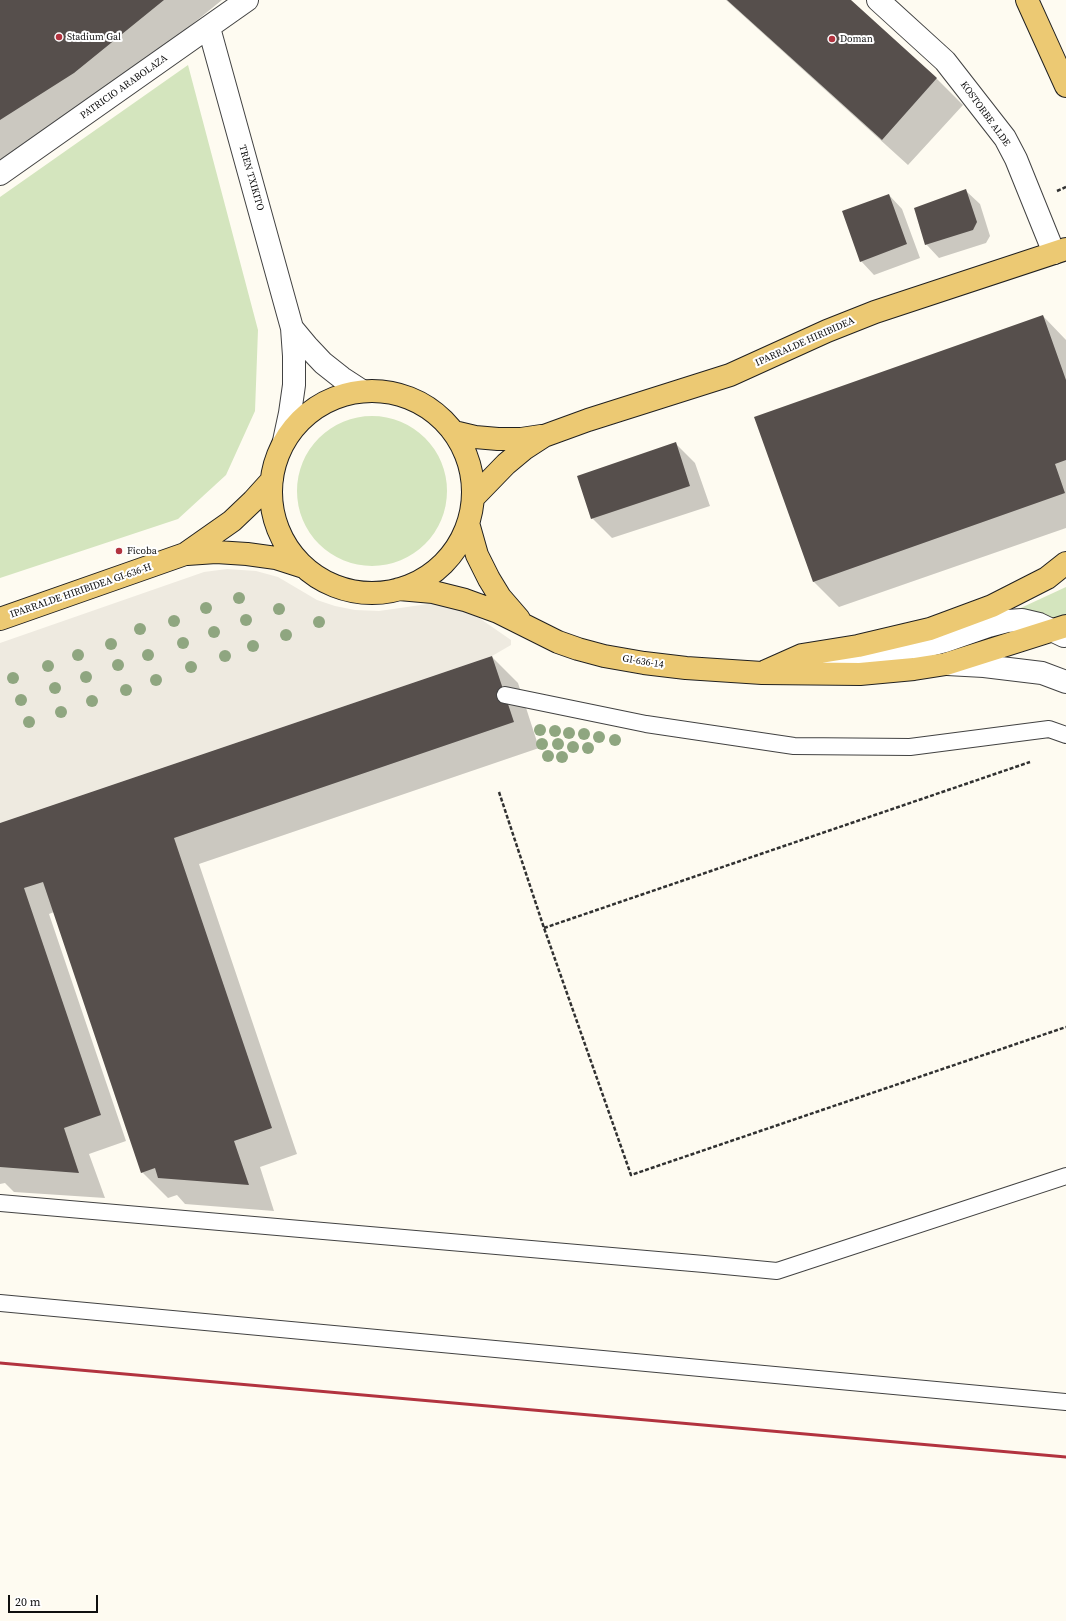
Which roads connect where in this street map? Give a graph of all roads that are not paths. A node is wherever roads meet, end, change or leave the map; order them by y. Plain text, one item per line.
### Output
1 (247, 0) edge
2 (878, 0) edge
3 (1027, 0) edge
4 (209, 28) junction
5 (1066, 86) edge
6 (0, 174) edge
7 (1060, 251) edge
8 (292, 328) junction
9 (362, 391) junction
10 (454, 432) junction
11 (544, 436) junction
12 (284, 441) junction
13 (272, 480) junction
14 (473, 498) junction
15 (468, 523) junction
16 (186, 554) junction
17 (1066, 563) edge
18 (304, 567) junction
19 (400, 589) junction
20 (0, 619) edge
21 (529, 628) junction
22 (1062, 631) edge
23 (946, 664) junction
24 (770, 669) junction
25 (1066, 682) edge
26 (505, 695) dead end
27 (1066, 735) edge
28 (1066, 1176) edge
29 (0, 1203) edge
30 (0, 1303) edge
31 (1066, 1402) edge

1 - 4 street, PATRICIO ARABOLAZA
2 - 7 street, KOSTORBE ALDE
3 - 5 main road
4 - 6 street, PATRICIO ARABOLAZA
4 - 8 street, TREN TXIKITO
7 - 11 main road, IPARRALDE HIRIBIDEA
8 - 9 street, TREN TXIKITO
8 - 12 street, TREN TXIKITO
9 - 10 main road
9 - 12 main road
10 - 11 main road, IPARRALDE HIRIBIDEA
10 - 14 main road
11 - 14 main road, IPARRALDE HIRIBIDEA
12 - 13 main road
13 - 16 main road, IPARRALDE HIRIBIDEA GI-636-H
13 - 18 main road
14 - 15 main road
15 - 19 main road
15 - 21 main road, GI-636-14
16 - 18 main road, IPARRALDE HIRIBIDEA GI-636-H
16 - 20 main road, IPARRALDE HIRIBIDEA GI-636-H
17 - 24 main road
18 - 19 main road
19 - 21 main road, GI-636-14
21 - 24 main road, GI-636-14
22 - 23 main road, GI-636-14
22 - 24 street
23 - 24 main road, GI-636-14
23 - 25 street
26 - 27 lane
28 - 29 lane
30 - 31 lane

